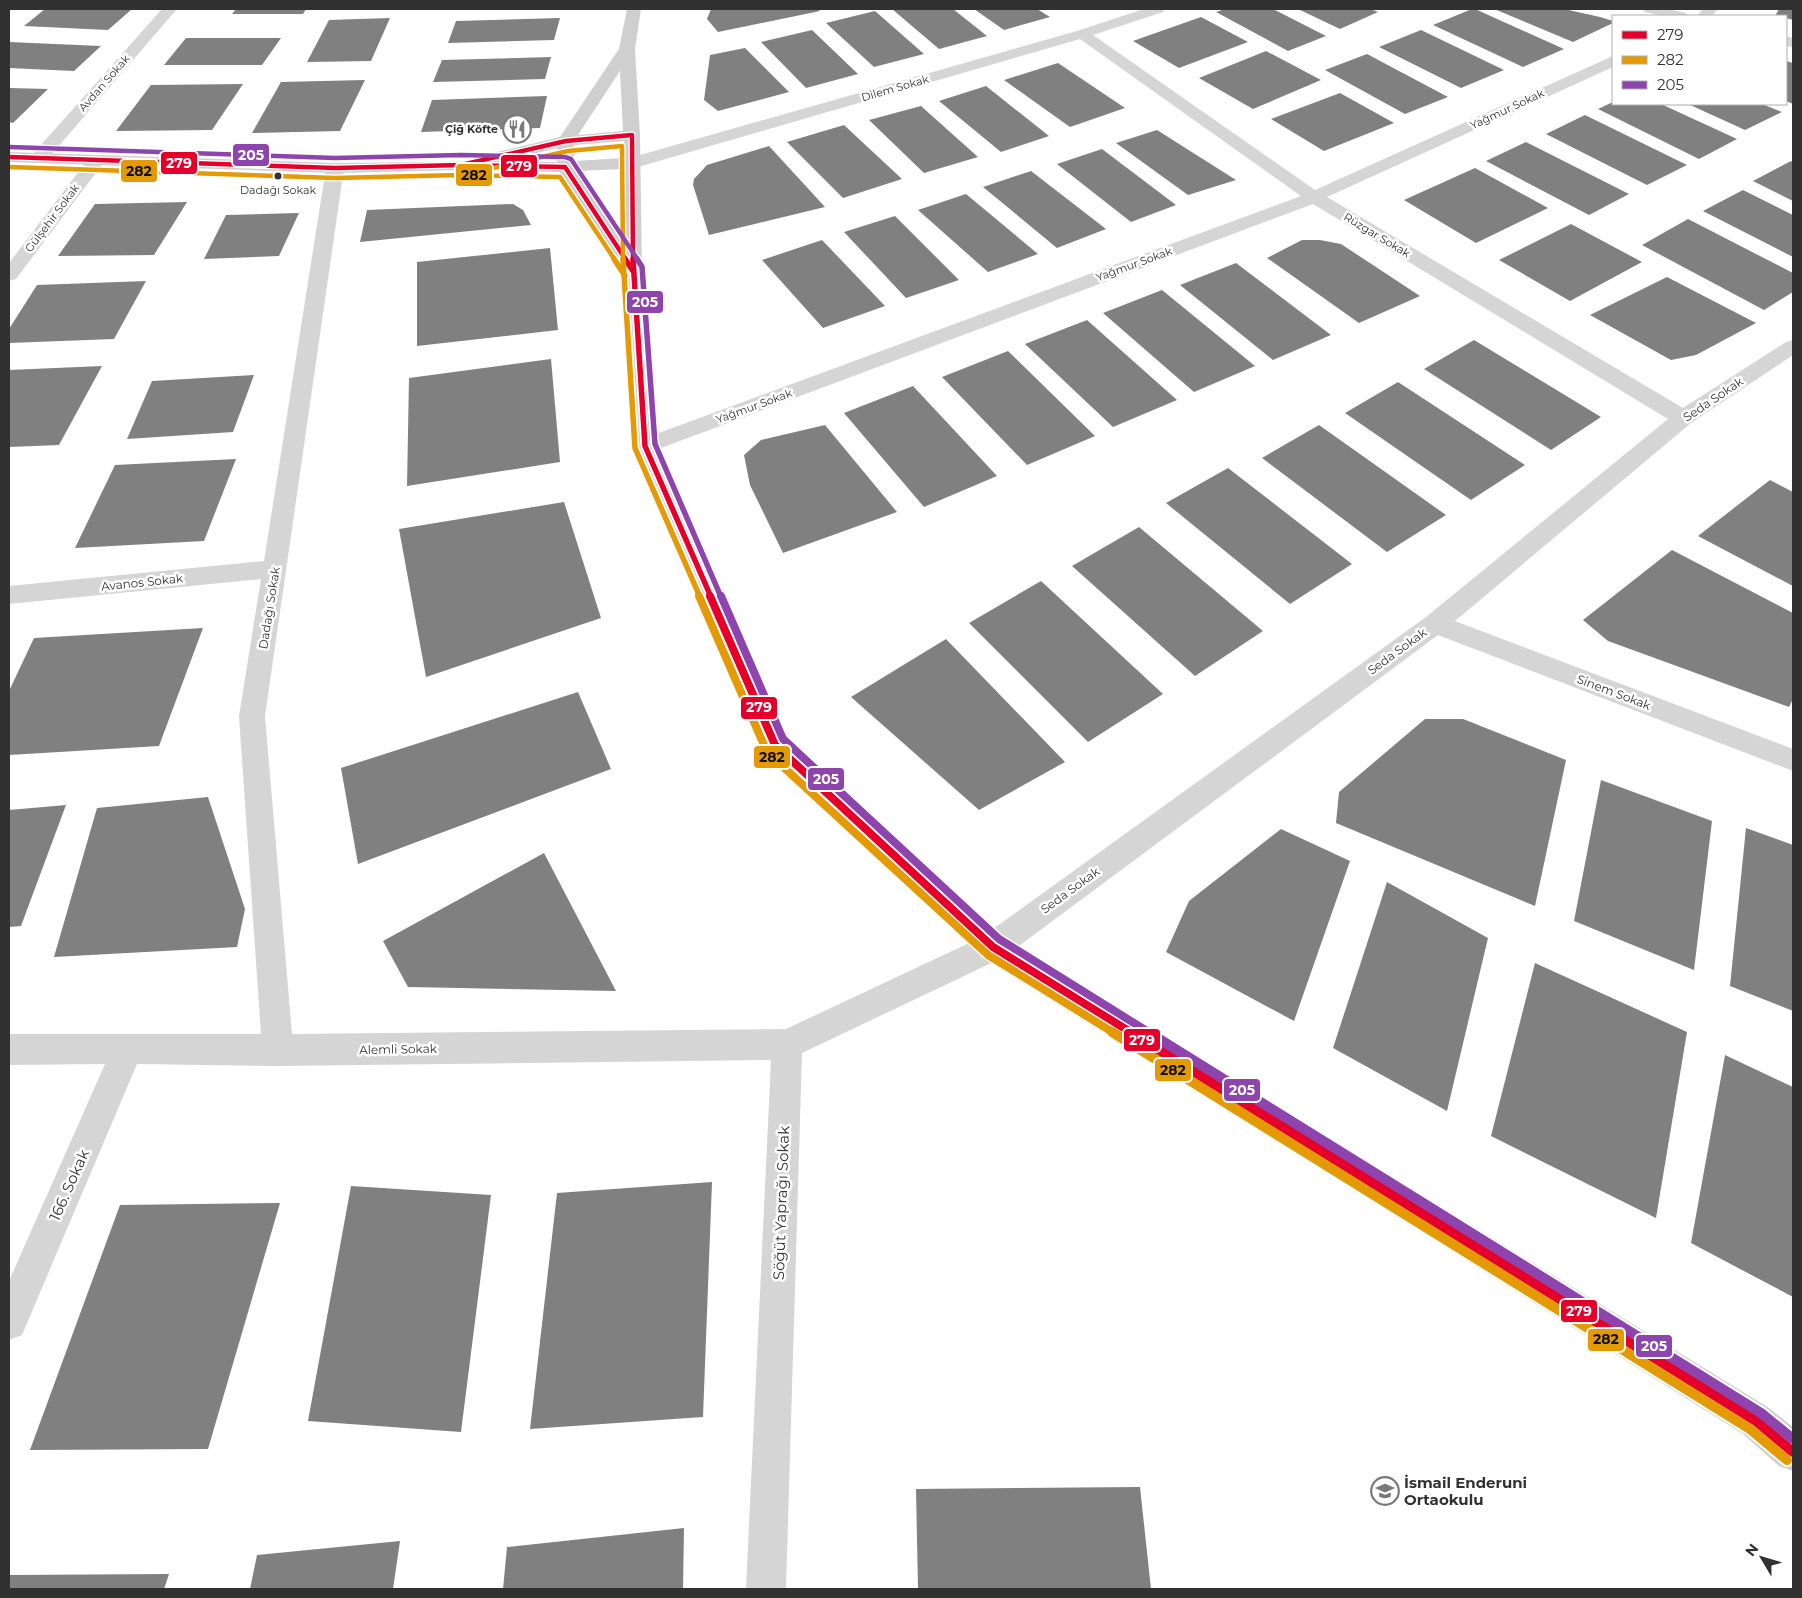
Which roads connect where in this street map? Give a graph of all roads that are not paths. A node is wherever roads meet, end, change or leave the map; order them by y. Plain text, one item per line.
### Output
1 (170, 9) edge
2 (634, 9) edge
3 (1158, 9) edge
4 (1650, 9) edge
5 (1677, 15) edge
6 (1082, 34) junction
7 (627, 49) junction
8 (1612, 61) edge
9 (632, 135) junction
10 (566, 141) junction
11 (9, 158) edge
12 (38, 159) junction
13 (95, 162) junction
14 (632, 163) junction
15 (461, 165) junction
16 (564, 167) junction
17 (335, 168) junction
18 (1314, 198) junction
19 (633, 271) junction
20 (9, 275) edge
21 (1793, 346) edge
22 (1683, 418) junction
23 (645, 446) junction
24 (275, 569) junction
25 (9, 595) edge
26 (1435, 624) junction
27 (1793, 760) edge
28 (993, 947) junction
29 (787, 1044) junction
30 (128, 1048) junction
31 (9, 1049) edge
32 (278, 1050) junction
33 (9, 1322) edge
34 (1756, 1421) junction
35 (1793, 1435) edge
36 (1793, 1452) edge
37 (766, 1589) edge

1 - 12 street, Avdan Sokak
2 - 7 main road
3 - 6 street, Dilem Sokak
4 - 5 street
6 - 14 street, Dilem Sokak
6 - 18 street, Rüzgar Sokak
7 - 9 main road
7 - 10 main road
8 - 18 street, Yağmur Sokak
9 - 10 main road
9 - 14 main road
10 - 15 main road
10 - 16 main road
11 - 12 main road
12 - 13 main road
13 - 17 main road
13 - 20 street, Gülşehir Sokak
14 - 16 main road
14 - 19 main road
15 - 16 main road
15 - 17 main road
16 - 19 main road
17 - 24 street, Dadağı Sokak
18 - 22 street, Rüzgar Sokak
18 - 23 street, Yağmur Sokak
19 - 23 main road
21 - 22 street, Seda Sokak
22 - 26 street, Seda Sokak
23 - 28 main road
24 - 25 street, Avanos Sokak
24 - 32 street, Dadağı Sokak
26 - 27 street, Sinem Sokak
26 - 28 street, Seda Sokak
28 - 29 street
28 - 34 main road
29 - 32 street, Alemli Sokak
29 - 37 street, Söğüt Yaprağı Sokak
30 - 31 street, Alemli Sokak
30 - 32 street, Alemli Sokak
30 - 33 street, 166. Sokak
34 - 35 main road
34 - 36 main road

